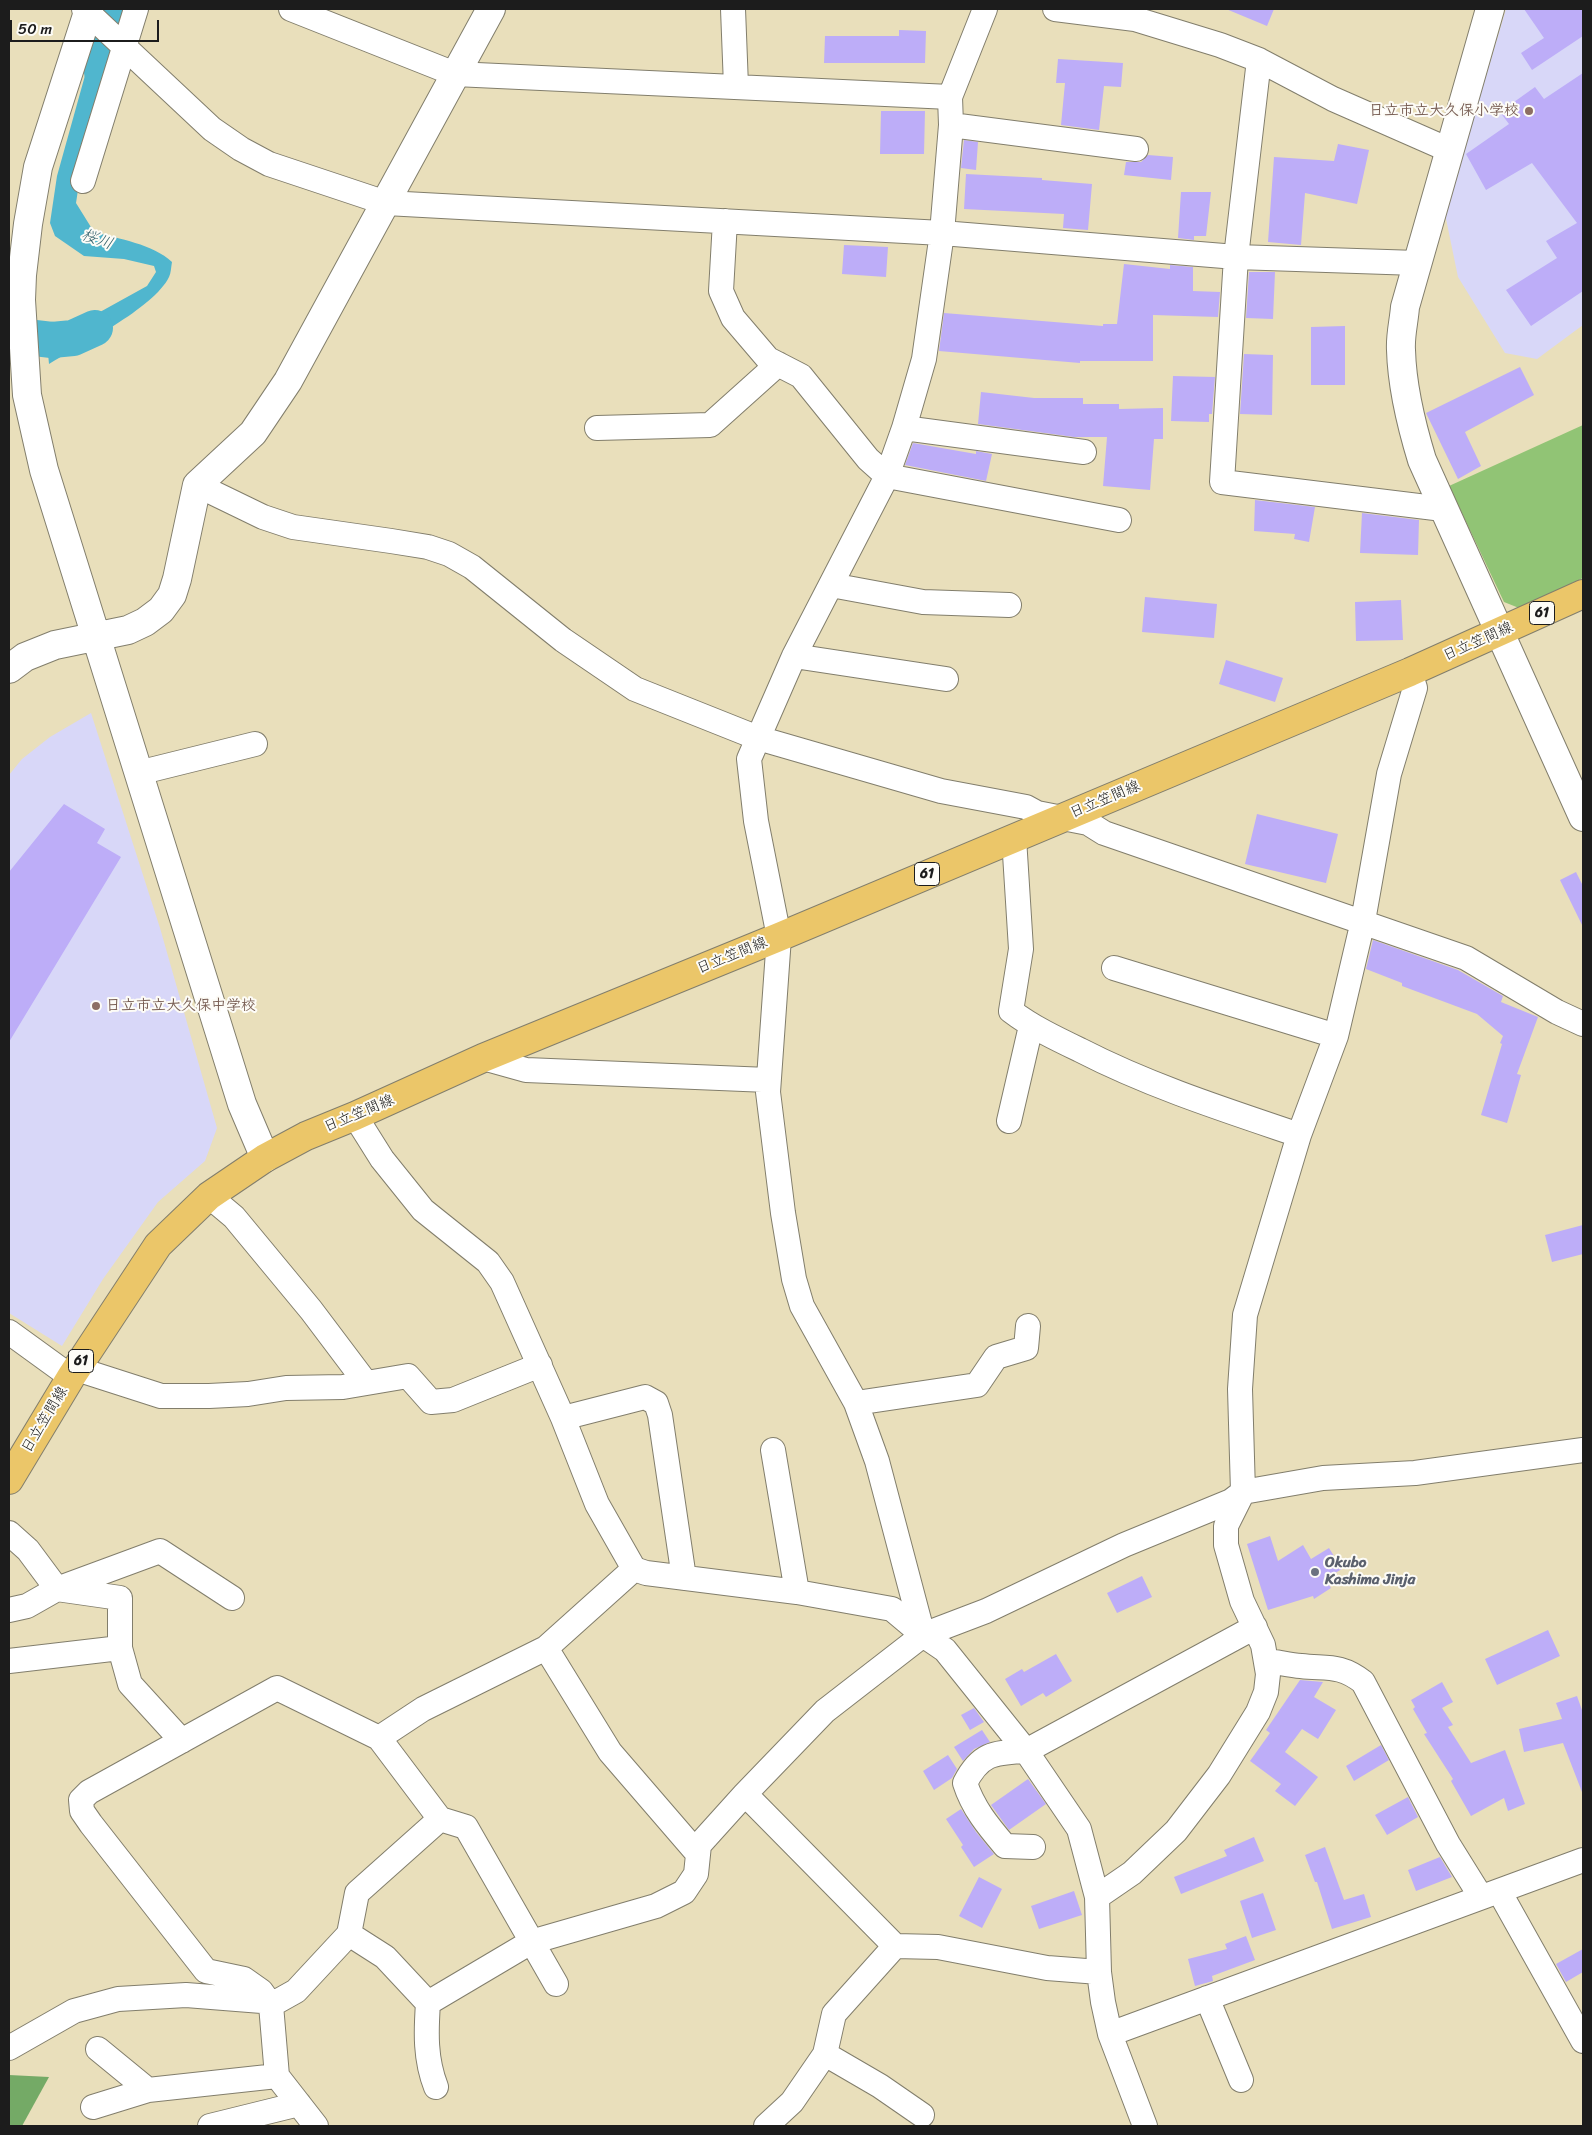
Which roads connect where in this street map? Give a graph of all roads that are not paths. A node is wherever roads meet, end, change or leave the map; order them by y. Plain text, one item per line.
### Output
1 (136, 9) edge
2 (291, 9) edge
3 (491, 9) edge
4 (733, 9) edge
5 (985, 9) edge
6 (1055, 9) edge
7 (1490, 9) edge
8 (89, 13) edge
9 (121, 44) junction
10 (1259, 60) junction
11 (456, 74) junction
12 (736, 86) junction
13 (950, 97) junction
14 (951, 125) junction
15 (1136, 149) dead end
16 (1449, 150) junction
17 (83, 181) dead end
18 (386, 204) junction
19 (725, 221) junction
20 (942, 233) junction
21 (1236, 257) junction
22 (1417, 263) junction
23 (778, 364) junction
24 (596, 428) dead end
25 (904, 428) junction
26 (1084, 452) dead end
27 (887, 476) junction
28 (197, 485) junction
29 (1443, 509) junction
30 (1119, 520) dead end
31 (831, 586) junction
32 (1583, 594) edge
33 (1009, 605) dead end
34 (1500, 632) junction
35 (95, 637) junction
36 (794, 656) junction
37 (9, 668) edge
38 (1410, 672) junction
39 (946, 680) dead end
40 (758, 738) junction
41 (255, 744) dead end
42 (138, 774) junction
43 (1580, 803) edge
44 (1064, 817) junction
45 (1014, 838) junction
46 (1363, 921) junction
47 (779, 937) junction
48 (1114, 968) dead end
49 (1583, 1024) edge
50 (1031, 1026) junction
51 (1336, 1036) junction
52 (482, 1058) junction
53 (768, 1080) junction
54 (355, 1116) junction
55 (1009, 1121) dead end
56 (1299, 1135) junction
57 (265, 1158) junction
58 (209, 1196) junction
59 (1028, 1326) dead end
60 (9, 1332) edge
61 (540, 1365) junction
62 (74, 1373) junction
63 (366, 1383) junction
64 (856, 1403) junction
65 (563, 1418) junction
66 (773, 1450) dead end
67 (1583, 1450) edge
68 (9, 1480) edge
69 (1243, 1492) junction
70 (9, 1533) edge
71 (634, 1569) junction
72 (684, 1578) junction
73 (57, 1589) junction
74 (797, 1592) junction
75 (232, 1598) dead end
76 (1242, 1601) junction
77 (9, 1610) edge
78 (1255, 1627) junction
79 (923, 1635) junction
80 (1230, 1641) junction
81 (120, 1648) junction
82 (546, 1648) junction
83 (1266, 1660) junction
84 (9, 1661) edge
85 (379, 1738) junction
86 (182, 1741) junction
87 (1026, 1751) junction
88 (745, 1794) junction
89 (440, 1818) junction
90 (1033, 1847) dead end
91 (698, 1854) junction
92 (1583, 1860) edge
93 (1490, 1894) junction
94 (1097, 1898) junction
95 (349, 1934) junction
96 (531, 1942) junction
97 (895, 1946) junction
98 (1099, 1972) junction
99 (556, 1984) dead end
100 (1207, 1998) junction
101 (428, 2003) junction
102 (271, 2005) junction
103 (1110, 2034) junction
104 (1583, 2041) edge
105 (9, 2048) edge
106 (98, 2049) dead end
107 (825, 2054) junction
108 (277, 2076) junction
109 (1241, 2080) dead end
110 (436, 2087) dead end
111 (148, 2090) junction
112 (299, 2104) junction
113 (93, 2107) dead end
114 (922, 2115) dead end
115 (210, 2126) edge
116 (316, 2126) edge
117 (766, 2126) edge
118 (1145, 2126) edge

1 - 9 street
2 - 11 street
3 - 11 street
4 - 12 street
5 - 13 street
6 - 10 street
7 - 16 street
8 - 9 street
8 - 35 street
9 - 17 street
9 - 18 street
10 - 16 street
10 - 21 street
11 - 12 street
11 - 18 street
12 - 13 street
13 - 14 street
14 - 15 street
14 - 20 street
16 - 22 street
18 - 19 street
18 - 28 street
19 - 20 street
19 - 23 street
20 - 21 street
20 - 25 street
21 - 22 street
21 - 29 street
22 - 29 street
23 - 24 street
23 - 27 street
25 - 26 street
25 - 27 street
27 - 30 street
27 - 31 street
28 - 35 street
28 - 40 street
29 - 34 street
31 - 33 street
31 - 36 street
32 - 34 main road, 日立笠間線 / 61
34 - 38 main road, 日立笠間線 / 61
34 - 43 street
35 - 37 street
35 - 42 street
36 - 39 street
36 - 40 street
38 - 44 main road, 日立笠間線 / 61
38 - 46 street
40 - 44 street
40 - 47 street
41 - 42 street
42 - 57 street
44 - 45 main road, 日立笠間線 / 61
44 - 46 street
45 - 47 main road, 日立笠間線 / 61
45 - 50 street
46 - 49 street
46 - 51 street
47 - 52 main road, 日立笠間線 / 61
47 - 53 street
48 - 51 street
50 - 55 street
50 - 56 street
51 - 56 street
52 - 53 street
52 - 54 main road, 日立笠間線 / 61
53 - 64 street
54 - 57 main road, 日立笠間線 / 61
54 - 61 street
56 - 69 street
57 - 58 main road, 日立笠間線 / 61
58 - 62 main road, 日立笠間線 / 61
58 - 63 street
59 - 64 street
60 - 62 street
61 - 63 street
61 - 65 street
62 - 63 street
62 - 68 main road, 日立笠間線 / 61
64 - 79 street
65 - 71 street
65 - 72 street
66 - 74 street
67 - 69 street
69 - 76 street
69 - 79 street
70 - 73 street
71 - 72 street
71 - 82 street
72 - 74 street
73 - 75 street
73 - 77 street
73 - 81 street
74 - 79 street
76 - 78 street
76 - 80 street
78 - 80 street
78 - 83 street
79 - 87 street
79 - 88 street
80 - 87 street
81 - 84 street
81 - 86 street
82 - 85 street
82 - 91 street
83 - 93 street
83 - 94 street
85 - 86 street
85 - 89 street
86 - 102 street
87 - 90 street
87 - 94 street
88 - 91 street
88 - 97 street
89 - 95 street
89 - 96 street
91 - 96 street
92 - 93 street
93 - 100 street
93 - 104 street
94 - 98 street
95 - 101 street
95 - 102 street
96 - 99 street
96 - 101 street
97 - 98 street
97 - 107 street
98 - 103 street
100 - 103 street
100 - 109 street
101 - 110 street
102 - 105 street
102 - 108 street
103 - 118 street
106 - 111 street
107 - 114 street
107 - 117 street
108 - 111 street
108 - 112 street
111 - 113 street
112 - 115 street
112 - 116 street

